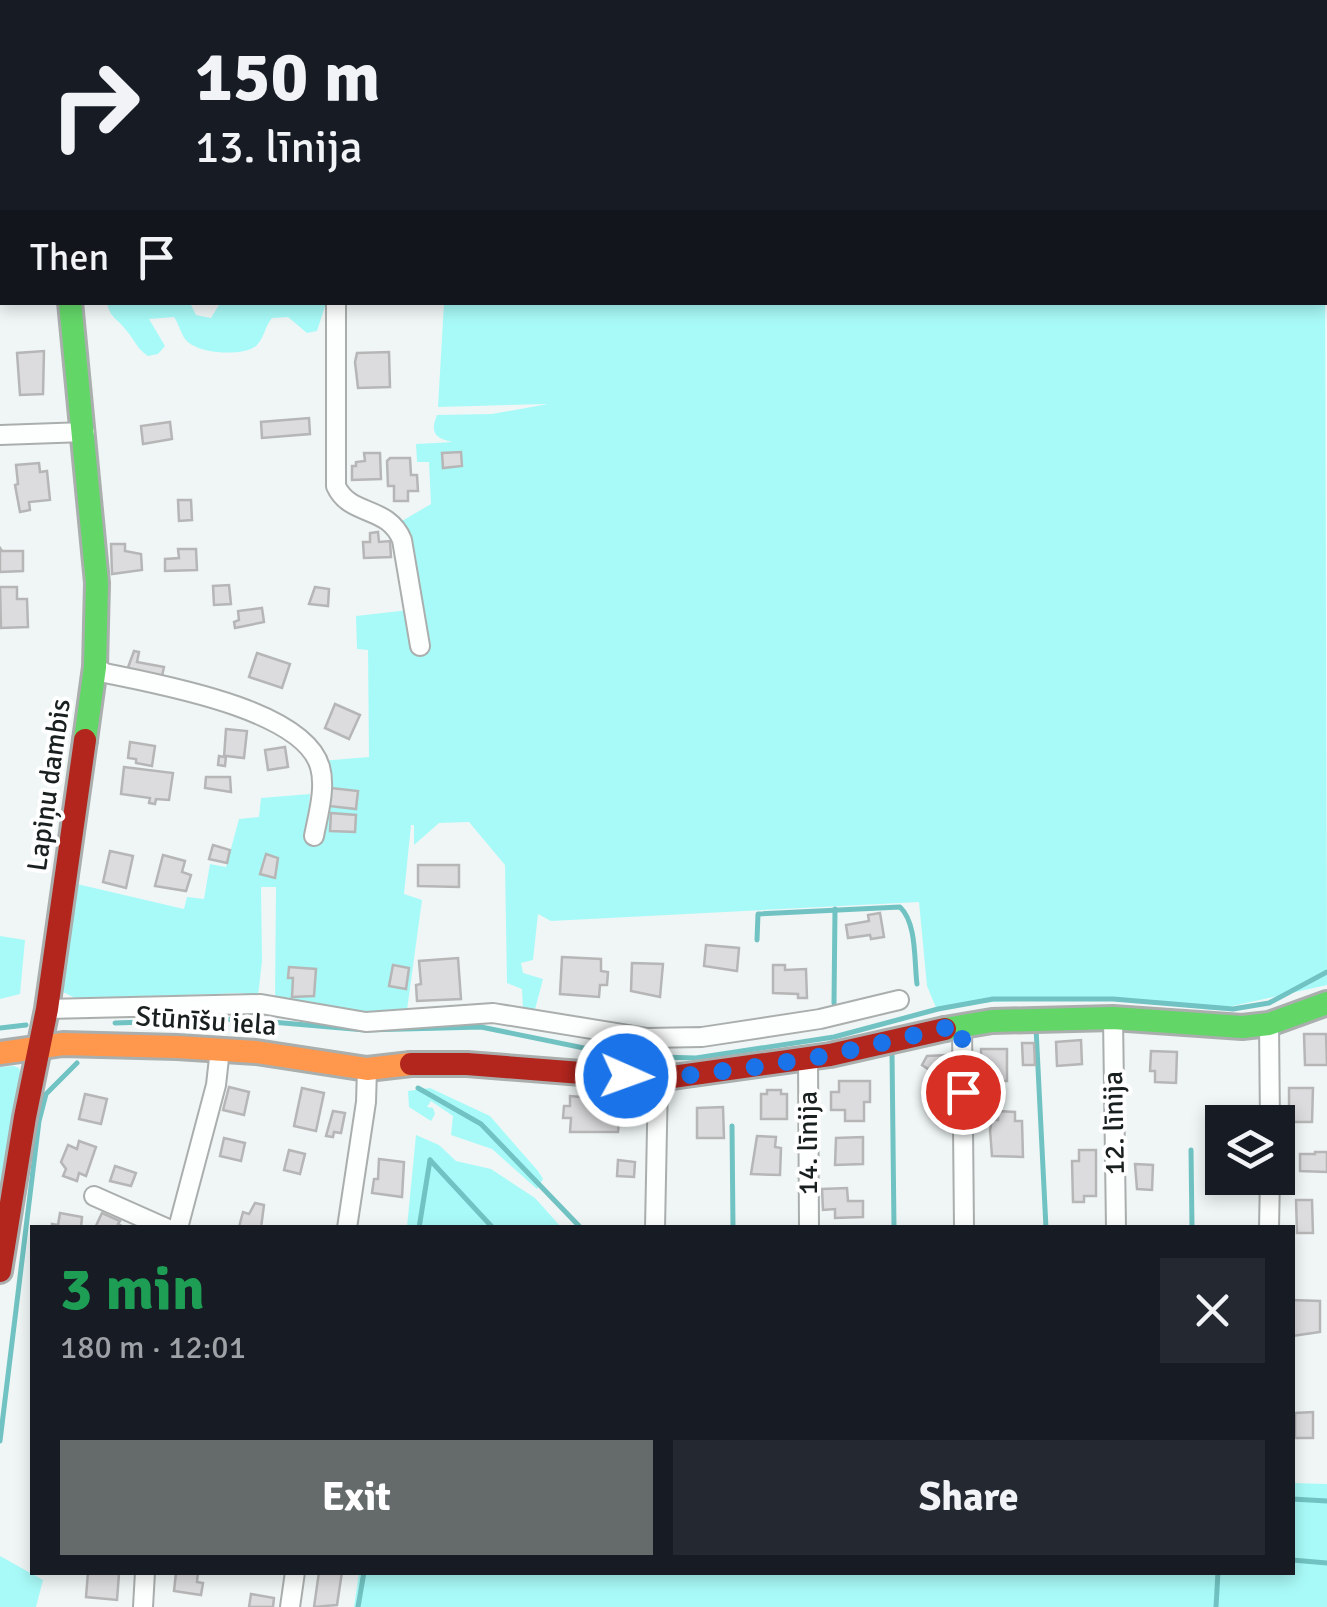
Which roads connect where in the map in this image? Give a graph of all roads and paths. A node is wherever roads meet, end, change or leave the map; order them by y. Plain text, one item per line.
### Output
1 (70, 305) edge
2 (336, 305) edge
3 (84, 432) junction
4 (0, 435) edge
5 (420, 646) dead end
6 (95, 668) junction
7 (314, 836) dead end
8 (899, 1000) dead end
9 (1327, 1003) edge
10 (47, 1009) junction
11 (1112, 1018) junction
12 (962, 1024) junction
13 (1269, 1024) junction
14 (40, 1048) junction
15 (220, 1049) junction
16 (0, 1053) edge
17 (808, 1058) junction
18 (367, 1070) junction
19 (658, 1079) junction
20 (1270, 1105) edge
21 (1270, 1195) edge
22 (94, 1196) dead end
23 (159, 1225) edge
24 (179, 1225) edge
25 (347, 1225) edge
26 (655, 1225) edge
27 (809, 1225) edge
28 (964, 1225) edge
29 (1116, 1225) edge
30 (1270, 1225) edge
31 (0, 1272) edge
32 (146, 1575) edge
33 (295, 1575) edge
34 (143, 1607) edge
35 (290, 1607) edge

1 - 3 street, Lapiņu dambis
2 - 5 street
3 - 4 street
3 - 6 street, Lapiņu dambis
6 - 7 street
6 - 10 street, Lapiņu dambis
8 - 10 street
9 - 13 street, Stūnīšu iela
10 - 14 street, Lapiņu dambis
11 - 12 street, Stūnīšu iela
11 - 13 street, Stūnīšu iela
11 - 29 street, 12. līnija
12 - 17 street, Stūnīšu iela
12 - 28 street
13 - 20 street
14 - 15 street, Stūnīšu iela
14 - 16 street, Stūnīšu iela
14 - 31 street, Lapiņu dambis
15 - 18 street, Stūnīšu iela
15 - 24 street
17 - 19 street, Stūnīšu iela
17 - 27 street, 14. līnija
18 - 19 street, Stūnīšu iela
18 - 25 street
19 - 26 street
21 - 30 street
22 - 23 street
32 - 34 street
33 - 35 street

